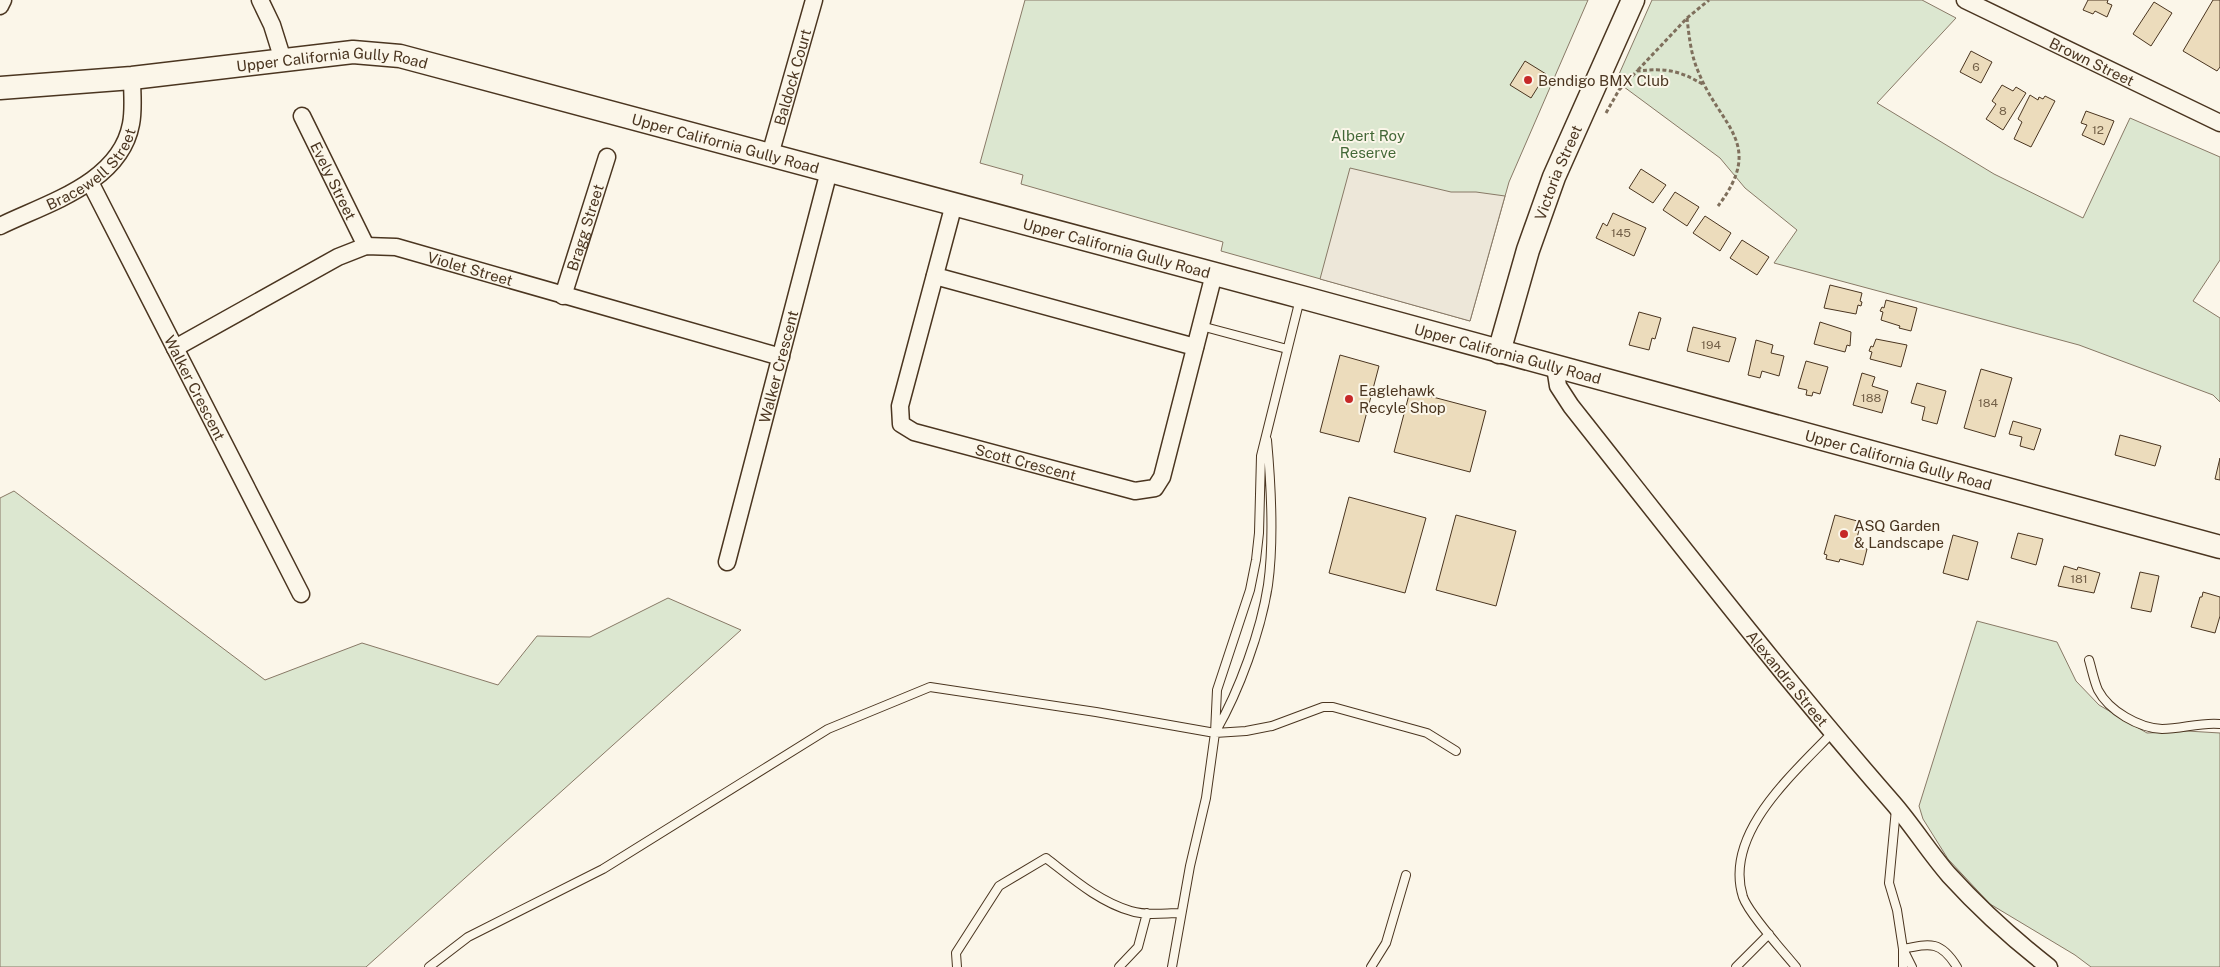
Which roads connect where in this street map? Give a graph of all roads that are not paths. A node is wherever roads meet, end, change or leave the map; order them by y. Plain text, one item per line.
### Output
1 (3, 0) edge
2 (260, 0) edge
3 (814, 0) edge
4 (1633, 0) edge
5 (1965, 0) edge
6 (0, 6) edge
7 (283, 60) junction
8 (132, 78) junction
9 (0, 88) edge
10 (302, 116) dead end
11 (2220, 123) edge
12 (770, 155) junction
13 (607, 157) dead end
14 (829, 171) junction
15 (90, 182) junction
16 (954, 204) junction
17 (0, 226) edge
18 (366, 246) junction
19 (1214, 274) junction
20 (935, 276) junction
21 (563, 296) junction
22 (1301, 297) junction
23 (1201, 326) junction
24 (1195, 347) junction
25 (175, 348) junction
26 (1287, 349) junction
27 (1499, 352) junction
28 (781, 357) junction
29 (1555, 367) junction
30 (1267, 433) junction
31 (2220, 547) edge
32 (727, 562) dead end
33 (301, 594) dead end
34 (2089, 660) dead end
35 (2220, 724) edge
36 (1215, 733) junction
37 (1832, 733) junction
38 (1456, 751) dead end
39 (1896, 807) junction
40 (1406, 875) dead end
41 (1147, 913) junction
42 (1180, 913) junction
43 (1769, 934) junction
44 (1903, 949) junction
45 (429, 967) edge
46 (957, 967) edge
47 (1119, 967) edge
48 (1172, 967) edge
49 (1371, 967) edge
50 (1736, 967) edge
51 (1796, 967) edge
52 (1903, 967) edge
53 (1912, 967) edge
54 (1957, 967) edge
55 (2049, 967) edge

1 - 6 street
2 - 7 street
3 - 12 street, Baldock Court
4 - 27 street, Victoria Street
5 - 11 street, Brown Street
7 - 8 street, Upper California Gully Road
7 - 12 street, Upper California Gully Road
8 - 9 street, Upper California Gully Road
8 - 15 street, Bracewell Street
10 - 18 street, Evely Street
12 - 14 street, Upper California Gully Road
13 - 21 street, Bragg Street
14 - 16 street, Upper California Gully Road
14 - 28 street, Walker Crescent
15 - 17 street, Bracewell Street
15 - 25 street, Walker Crescent
16 - 19 street, Upper California Gully Road
16 - 20 street, Scott Crescent
18 - 21 street, Violet Street
18 - 25 street, Violet Street
19 - 22 street, Upper California Gully Road
19 - 23 street, Scott Crescent
20 - 24 street
20 - 24 street, Scott Crescent
21 - 28 street, Violet Street
22 - 26 lane
22 - 27 street, Upper California Gully Road
23 - 24 street, Scott Crescent
23 - 26 lane
25 - 33 street, Walker Crescent
26 - 30 lane
27 - 29 street, Upper California Gully Road
28 - 32 street, Walker Crescent
29 - 31 street, Upper California Gully Road
29 - 37 street, Alexandra Street
30 - 36 lane
30 - 36 lane
34 - 35 lane
36 - 38 lane
36 - 42 lane
36 - 45 lane
37 - 39 street, Alexandra Street
37 - 43 lane
39 - 44 lane
39 - 55 street, Alexandra Street
40 - 49 lane
41 - 42 lane
41 - 46 lane
41 - 47 lane
42 - 48 lane
43 - 50 lane
43 - 51 lane
44 - 52 lane
44 - 53 lane
44 - 54 lane

